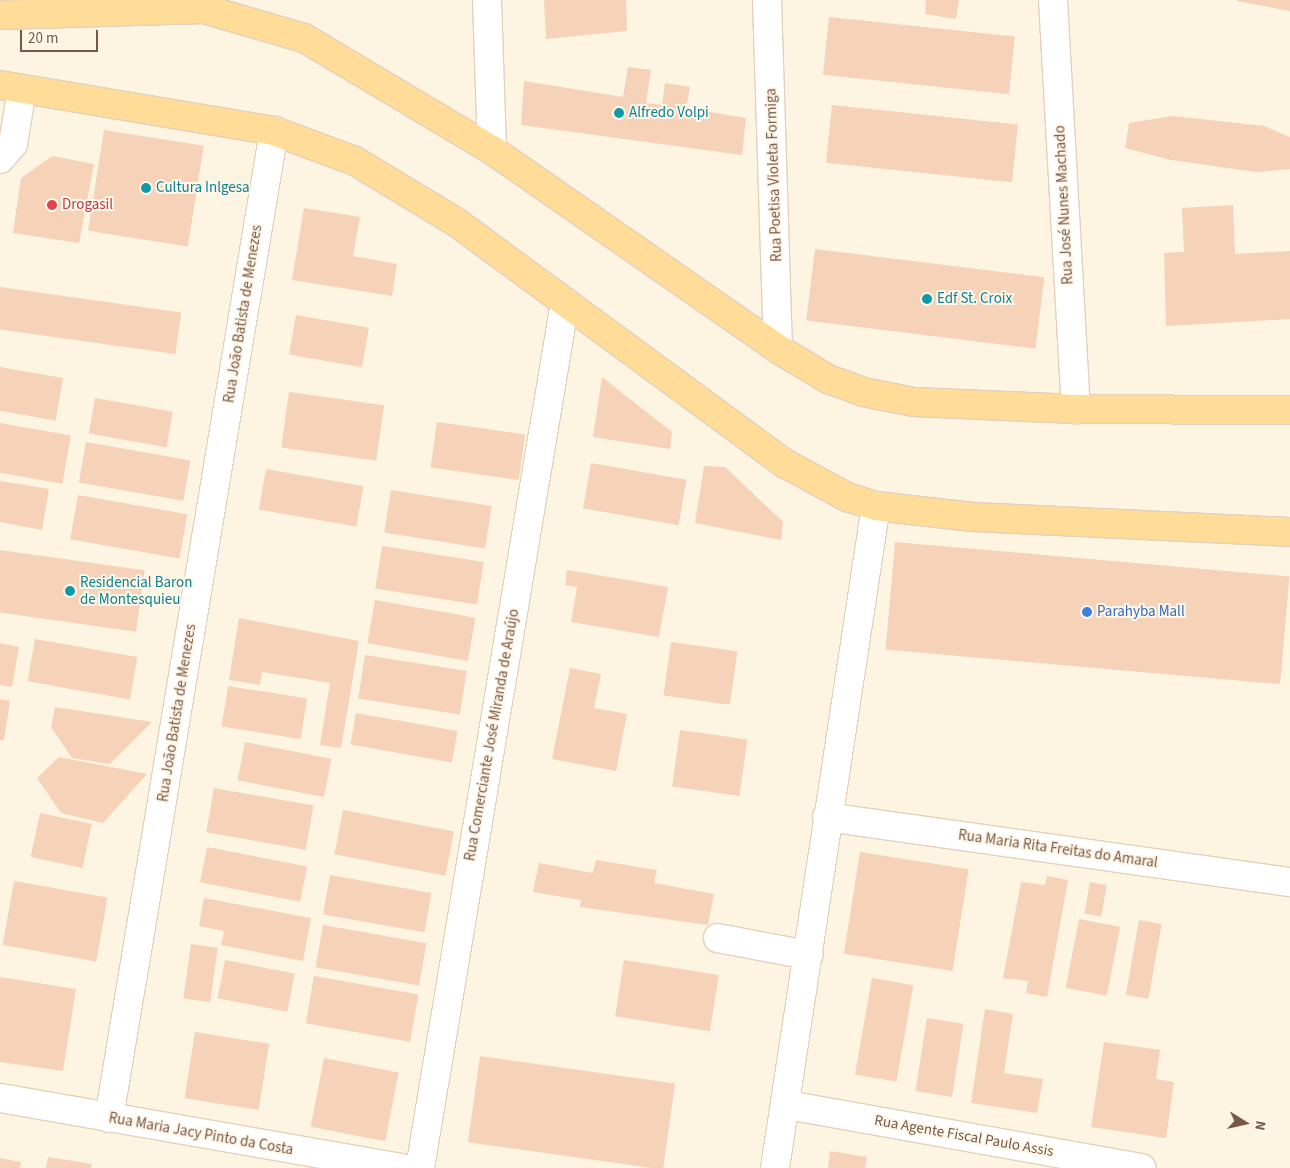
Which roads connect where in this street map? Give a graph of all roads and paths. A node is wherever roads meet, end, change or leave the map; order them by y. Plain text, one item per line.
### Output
1 (487, 0) edge
2 (767, 0) edge
3 (1053, 0) edge
4 (203, 5) edge
5 (0, 15) edge
6 (11, 87) edge
7 (274, 131) junction
8 (492, 150) junction
9 (0, 159) edge
10 (565, 302) junction
11 (778, 349) junction
12 (1076, 409) junction
13 (1290, 410) edge
14 (876, 506) junction
15 (1290, 532) edge
16 (827, 817) junction
17 (1290, 882) edge
18 (718, 938) dead end
19 (808, 955) junction
20 (0, 1098) edge
21 (787, 1105) junction
22 (110, 1118) junction
23 (402, 1168) edge
24 (420, 1168) edge
25 (775, 1168) edge
26 (1141, 1168) edge

1 - 8 street
2 - 11 street, Rua Poetisa Violeta Formiga
3 - 12 street, Rua José Nunes Machado
4 - 5 main road
4 - 8 main road
6 - 7 main road
6 - 9 street
7 - 10 main road
7 - 22 street, Rua João Batista de Menezes
8 - 11 main road
10 - 14 main road
10 - 24 street, Rua Comerciante José Miranda de Araújo
11 - 12 main road
12 - 13 main road
14 - 15 main road
14 - 16 street
16 - 17 street, Rua Maria Rita Freitas do Amaral
16 - 19 street
18 - 19 street
19 - 21 street
20 - 22 street, Rua Maria Jacy Pinto da Costa
21 - 25 street
21 - 26 street, Rua Agente Fiscal Paulo Assis
22 - 23 street, Rua Maria Jacy Pinto da Costa

